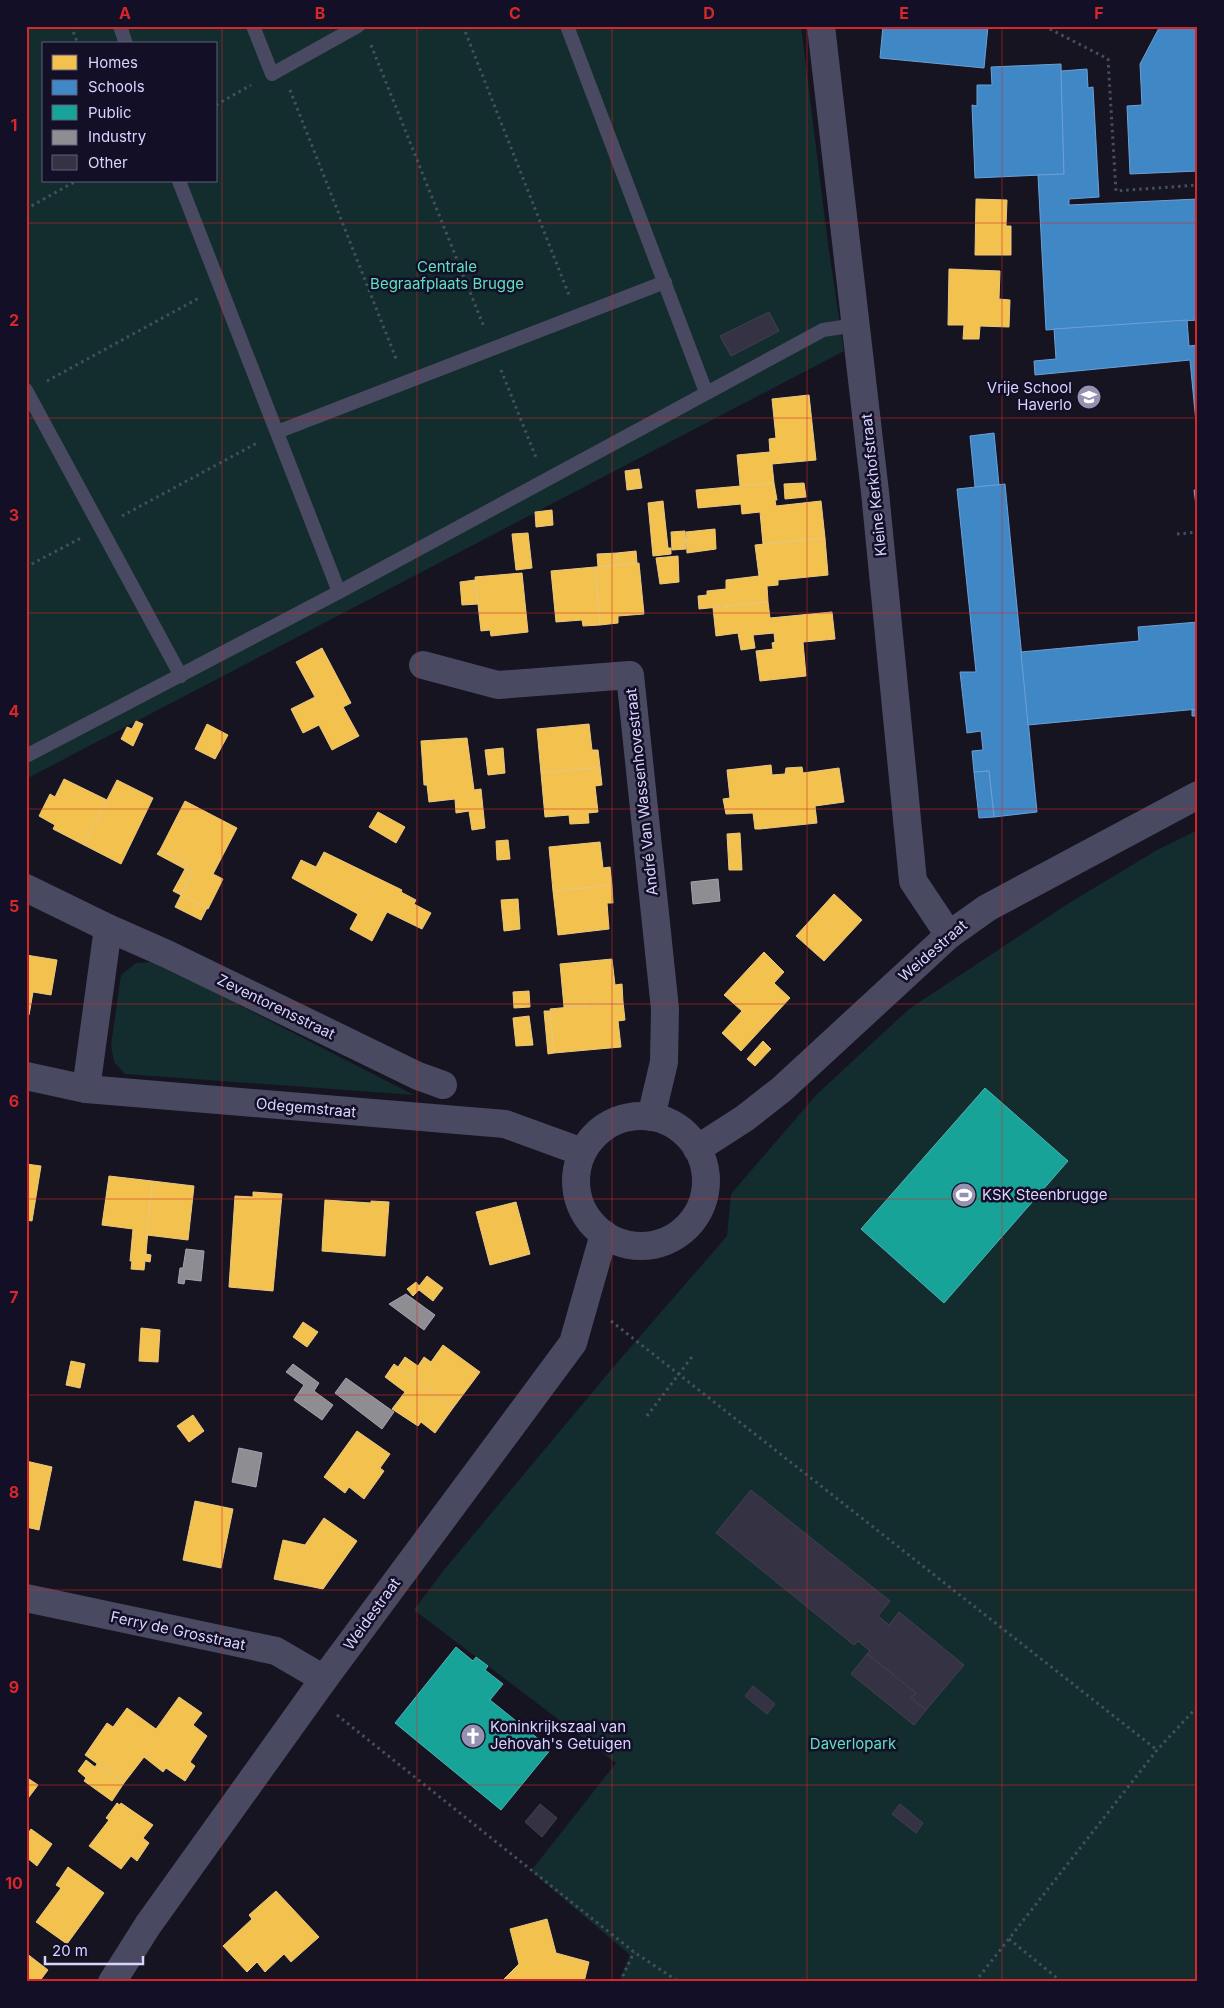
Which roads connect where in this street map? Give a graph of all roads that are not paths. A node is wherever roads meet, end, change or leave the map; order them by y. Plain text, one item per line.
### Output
1 (120, 26) edge
2 (253, 26) edge
3 (358, 26) edge
4 (567, 26) edge
5 (821, 26) edge
6 (125, 42) edge
7 (179, 182) edge
8 (665, 282) junction
9 (856, 325) junction
10 (27, 391) edge
11 (706, 392) junction
12 (277, 432) junction
13 (339, 592) junction
14 (423, 665) dead end
15 (181, 676) junction
16 (26, 756) edge
17 (1198, 794) edge
18 (26, 888) edge
19 (108, 928) junction
20 (949, 935) junction
21 (26, 1076) edge
22 (443, 1085) dead end
23 (86, 1089) junction
24 (652, 1116) junction
25 (697, 1149) junction
26 (582, 1152) junction
27 (604, 1234) junction
28 (26, 1598) edge
29 (318, 1688) junction
30 (112, 1982) edge

1 - 6 lane
2 - 3 lane
4 - 8 lane
5 - 9 street, Kleine Kerkhofstraat
7 - 12 lane
8 - 11 lane
8 - 12 lane
9 - 11 lane
9 - 20 street, Kleine Kerkhofstraat
10 - 15 lane
11 - 13 lane
12 - 13 lane
13 - 15 lane
14 - 24 street, André Van Wassenhovestraat
15 - 16 lane
17 - 20 street, Weidestraat
18 - 19 street, Zeventorensstraat
19 - 22 street, Zeventorensstraat
19 - 23 street
20 - 25 street, Weidestraat
21 - 23 street, Odegemstraat
23 - 26 street, Odegemstraat
24 - 25 street
24 - 26 street
25 - 27 street
26 - 27 street
27 - 29 street, Weidestraat
28 - 29 street, Ferry de Grosstraat
29 - 30 street, Weidestraat

